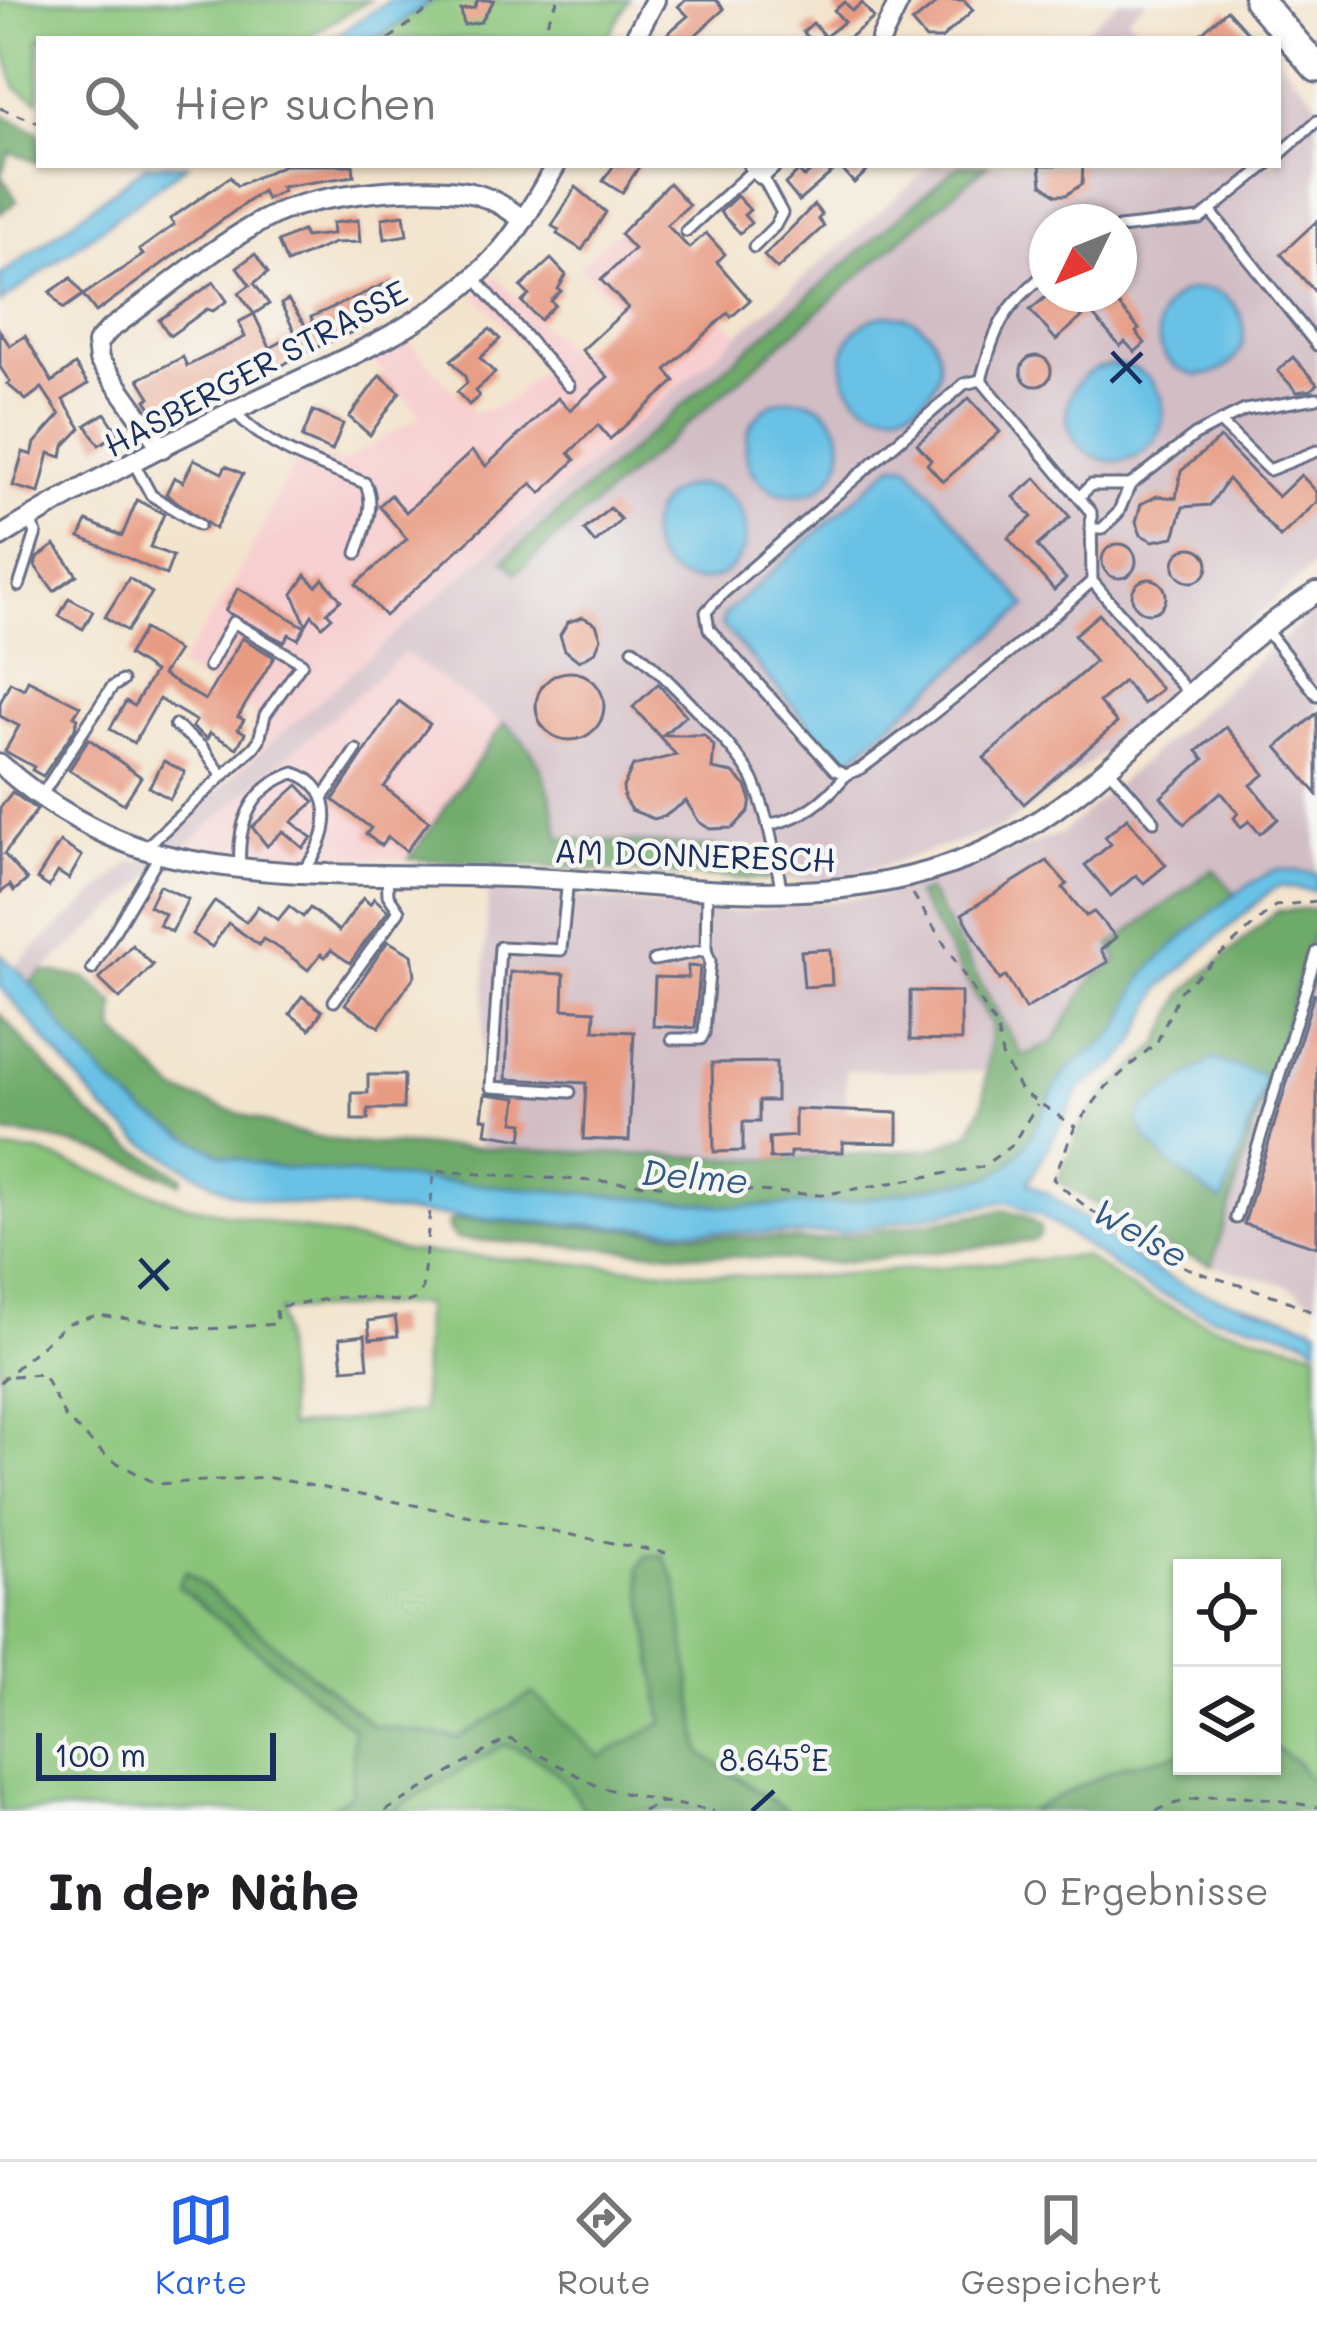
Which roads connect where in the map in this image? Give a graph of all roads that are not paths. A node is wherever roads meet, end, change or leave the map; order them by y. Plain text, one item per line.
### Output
1 (656, 0) edge
2 (900, 0) edge
3 (1258, 0) edge
4 (636, 36) edge
5 (882, 36) edge
6 (1317, 68) edge
7 (1317, 121) edge
8 (1281, 153) edge
9 (554, 168) edge
10 (760, 168) edge
11 (1263, 168) edge
12 (1211, 212) junction
13 (524, 220) junction
14 (1137, 226) edge
15 (686, 231) dead end
16 (754, 248) dead end
17 (473, 276) junction
18 (1029, 287) edge
19 (1317, 345) edge
20 (981, 380) junction
21 (569, 386) dead end
22 (1317, 398) edge
23 (234, 411) junction
24 (1220, 422) junction
25 (162, 448) junction
26 (1317, 451) edge
27 (134, 463) junction
28 (1130, 485) junction
29 (1080, 496) junction
30 (29, 520) junction
31 (199, 525) dead end
32 (1091, 529) junction
33 (0, 537) edge
34 (357, 553) dead end
35 (1092, 581) junction
36 (19, 586) dead end
37 (1317, 592) edge
38 (1266, 630) junction
39 (633, 649) dead end
40 (209, 666) dead end
41 (122, 681) dead end
42 (1317, 695) edge
43 (1191, 696) junction
44 (175, 725) dead end
45 (356, 750) dead end
46 (0, 764) edge
47 (1108, 768) junction
48 (222, 775) junction
49 (846, 775) junction
50 (41, 796) junction
51 (323, 798) junction
52 (1154, 821) dead end
53 (768, 825) junction
54 (153, 851) junction
55 (240, 867) junction
56 (302, 871) junction
57 (386, 873) junction
58 (568, 878) junction
59 (707, 888) junction
60 (782, 893) junction
61 (706, 950) junction
62 (1317, 952) edge
63 (655, 960) dead end
64 (92, 969) dead end
65 (334, 1001) dead end
66 (672, 1039) dead end
67 (570, 1092) dead end
68 (1236, 1217) dead end

1 - 4 street
2 - 5 street
3 - 6 street
7 - 8 lane
9 - 13 street, HASBERGER STRASSE
10 - 15 lane
10 - 16 lane
11 - 12 lane
12 - 14 lane
12 - 19 lane
13 - 17 street, HASBERGER STRASSE
13 - 25 street
17 - 21 lane
17 - 23 street, HASBERGER STRASSE
18 - 20 lane
20 - 29 lane
20 - 49 lane
22 - 24 lane
23 - 25 street, HASBERGER STRASSE
23 - 34 lane
24 - 26 lane
24 - 28 lane
25 - 27 street, HASBERGER STRASSE
27 - 30 street, HASBERGER STRASSE
27 - 31 lane
28 - 29 lane
28 - 32 lane
29 - 32 lane
30 - 33 street, HASBERGER STRASSE
30 - 36 lane
32 - 35 lane
35 - 43 lane
35 - 49 lane
37 - 38 street, AM DONNERESCH
38 - 42 lane
38 - 43 street, AM DONNERESCH
39 - 53 lane
40 - 48 lane
41 - 50 lane
43 - 47 street, AM DONNERESCH
44 - 48 lane
45 - 51 lane
46 - 50 street, AM DONNERESCH
47 - 52 lane
47 - 60 street, AM DONNERESCH
48 - 54 lane
49 - 53 lane
50 - 54 street, AM DONNERESCH
51 - 55 lane
51 - 56 lane
53 - 60 lane
54 - 55 street, AM DONNERESCH
54 - 64 lane
55 - 56 street, AM DONNERESCH
56 - 57 street, AM DONNERESCH
57 - 58 street, AM DONNERESCH
57 - 65 lane
58 - 59 street, AM DONNERESCH
58 - 67 lane
59 - 60 street, AM DONNERESCH
59 - 61 lane
61 - 63 lane
61 - 66 lane
62 - 68 lane

